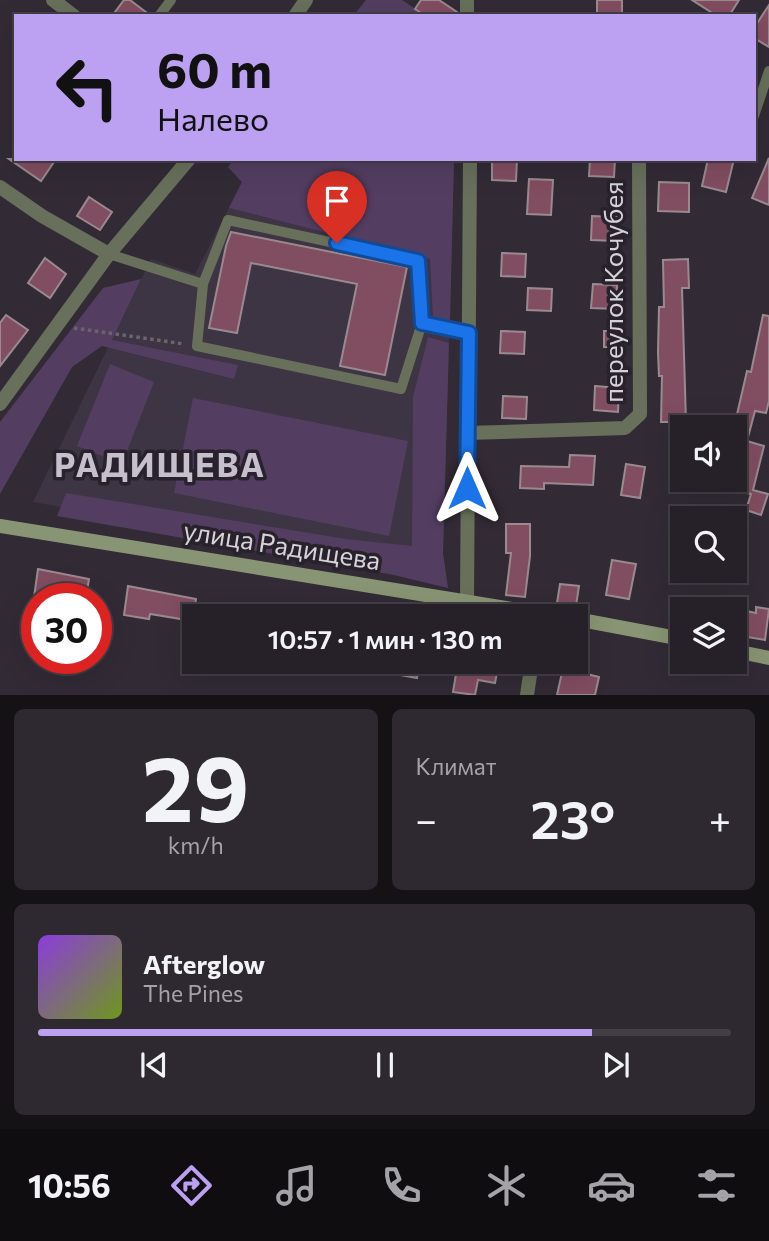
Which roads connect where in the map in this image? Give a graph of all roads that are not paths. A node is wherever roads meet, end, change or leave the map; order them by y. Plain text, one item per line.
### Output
1 (53, 0) edge
2 (71, 14) edge
3 (769, 71) edge
4 (756, 110) edge
5 (187, 161) edge
6 (470, 161) edge
7 (639, 161) edge
8 (0, 187) edge
9 (108, 254) junction
10 (203, 284) junction
11 (422, 323) junction
12 (469, 333) junction
13 (0, 404) edge
14 (467, 433) junction
15 (0, 526) edge
16 (467, 600) junction
17 (486, 604) edge
18 (588, 621) edge
19 (670, 636) edge
20 (747, 653) edge
21 (769, 658) edge
22 (530, 674) edge
23 (527, 695) edge

1 - 2 street
3 - 4 lane
5 - 9 street
6 - 12 street
7 - 14 street, переулок Кочубея
8 - 9 street
9 - 10 lane
9 - 13 street
10 - 11 lane
10 - 11 lane
11 - 12 lane
12 - 14 street
14 - 16 street
15 - 16 main road, улица Радищева
16 - 17 main road, улица Радищева
18 - 19 main road
20 - 21 main road
22 - 23 street

